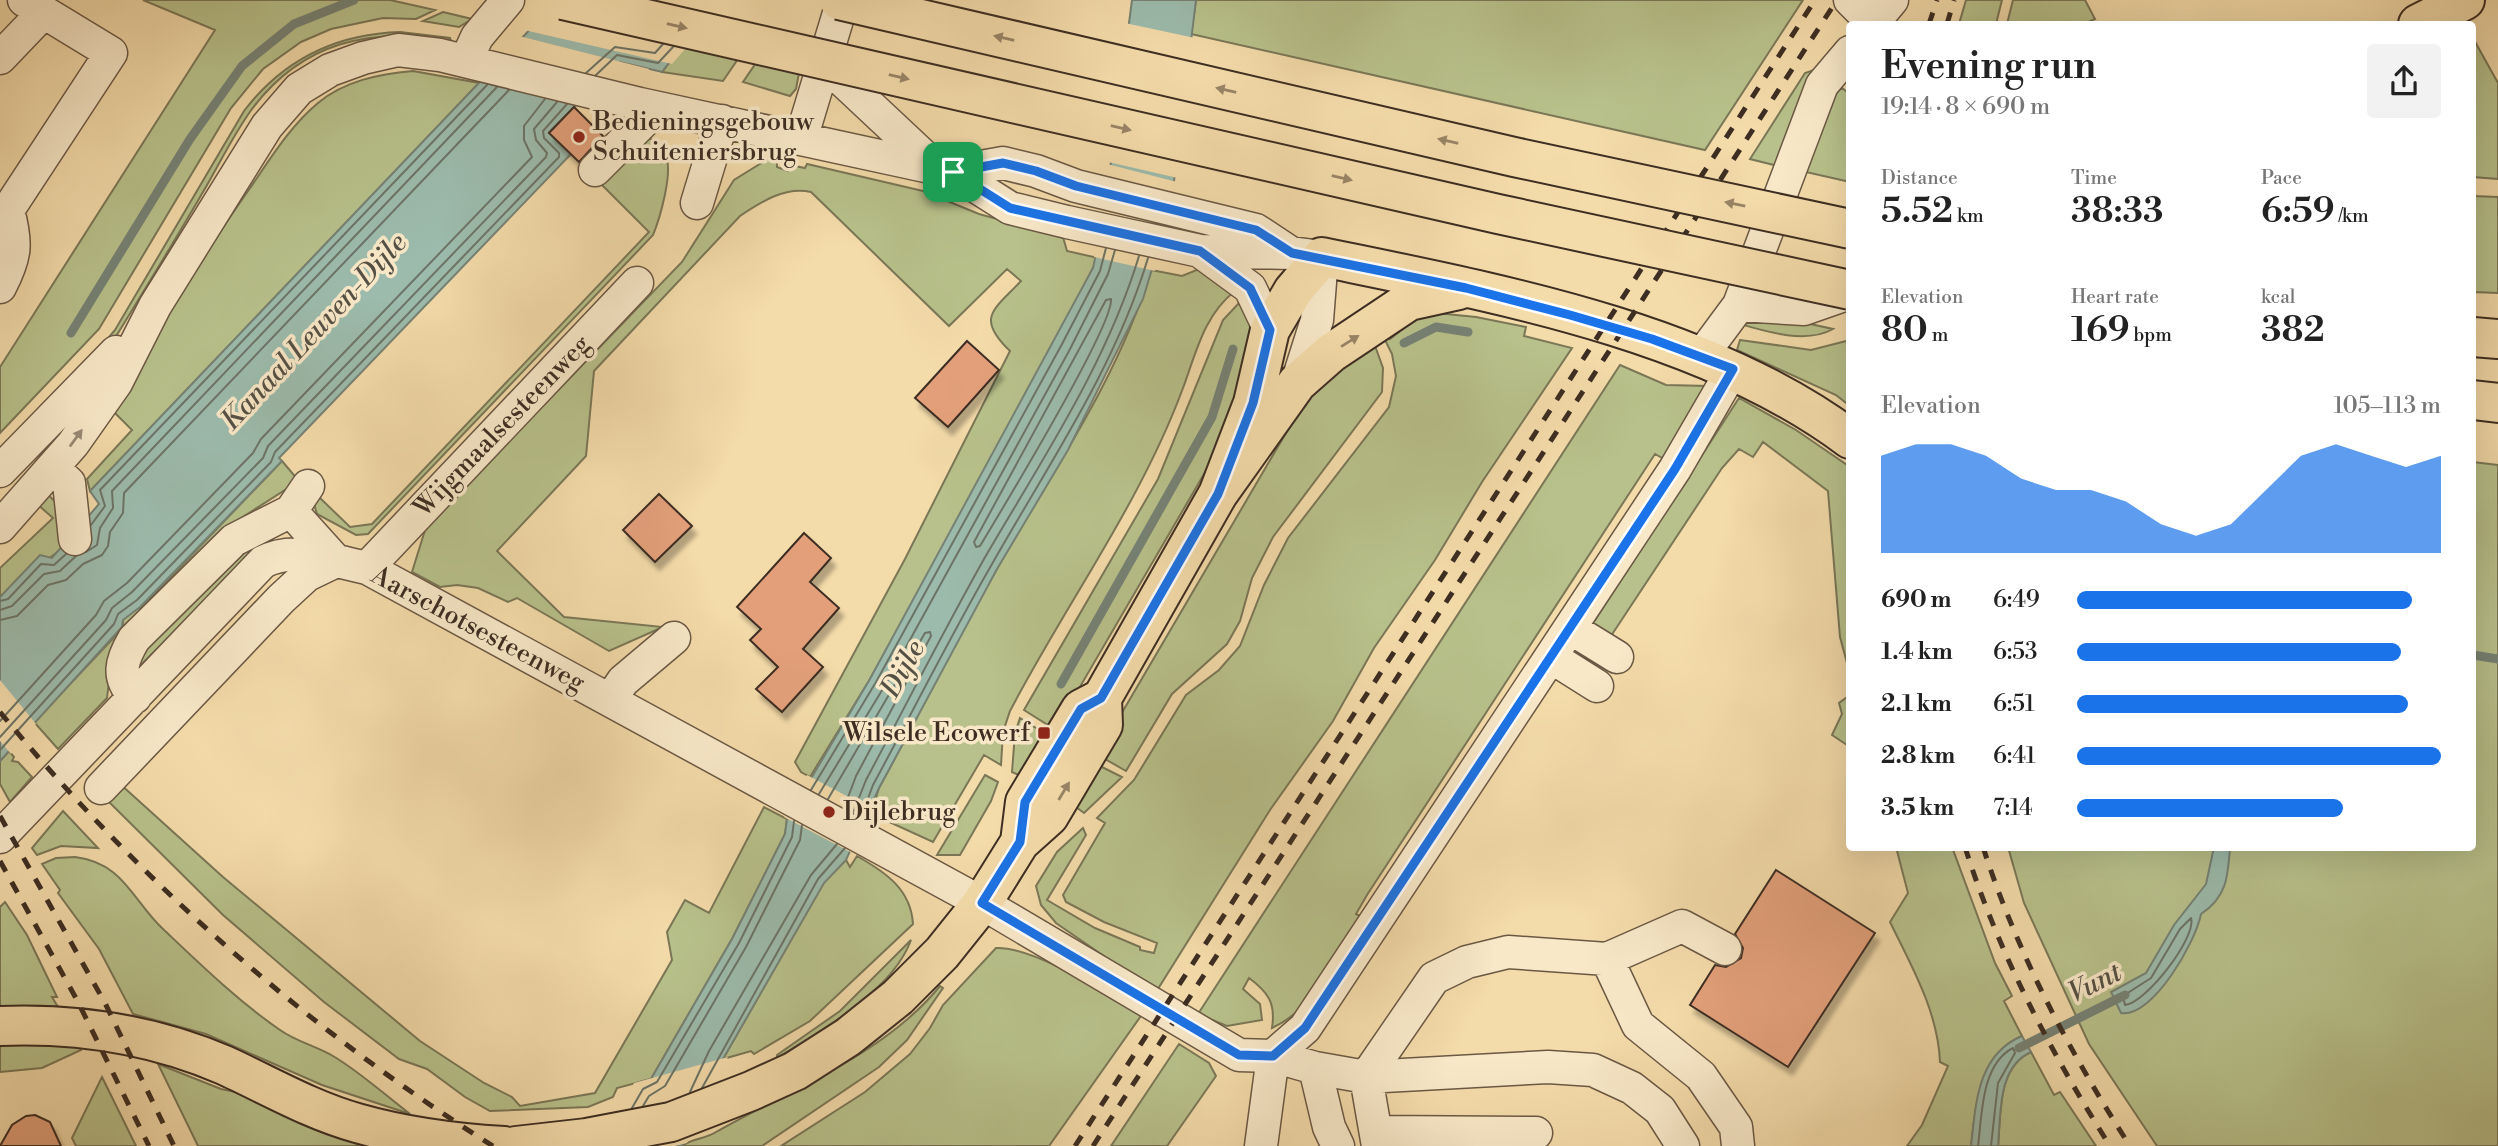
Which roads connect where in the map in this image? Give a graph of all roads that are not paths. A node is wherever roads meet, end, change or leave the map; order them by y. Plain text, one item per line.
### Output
1 (6, 0) edge
2 (508, 0) edge
3 (563, 0) edge
4 (841, 0) edge
5 (1850, 0) edge
6 (2465, 0) edge
7 (0, 6) edge
8 (34, 7) edge
9 (1879, 16) edge
10 (2424, 21) edge
11 (827, 52) junction
12 (1846, 57) edge
13 (0, 58) edge
14 (475, 64) junction
15 (649, 106) junction
16 (722, 121) junction
17 (801, 139) junction
18 (595, 170) dead end
19 (945, 170) junction
20 (697, 202) dead end
21 (4, 210) edge
22 (1846, 228) edge
23 (1200, 251) junction
24 (1307, 255) junction
25 (637, 284) dead end
26 (0, 287) edge
27 (1466, 288) junction
28 (1846, 291) edge
29 (1846, 293) edge
30 (1739, 304) junction
31 (155, 306) junction
32 (1270, 330) junction
33 (2476, 337) edge
34 (2498, 340) edge
35 (1718, 362) junction
36 (1297, 383) junction
37 (2476, 400) edge
38 (2498, 403) edge
39 (1846, 436) edge
40 (53, 468) junction
41 (0, 471) edge
42 (1218, 494) junction
43 (0, 527) edge
44 (75, 539) dead end
45 (336, 561) junction
46 (367, 568) junction
47 (1570, 628) junction
48 (674, 638) dead end
49 (1551, 657) junction
50 (1617, 657) dead end
51 (1597, 686) dead end
52 (135, 696) junction
53 (610, 700) junction
54 (101, 788) dead end
55 (0, 837) edge
56 (982, 903) junction
57 (1725, 949) dead end
58 (1607, 958) junction
59 (0, 1026) edge
60 (1273, 1056) junction
61 (1315, 1068) junction
62 (1366, 1077) junction
63 (1536, 1133) dead end
64 (1377, 1139) edge
65 (504, 1146) edge
66 (516, 1146) edge
67 (1261, 1146) edge
68 (1338, 1146) edge
69 (1683, 1146) edge
70 (1738, 1146) edge

1 - 7 street
2 - 14 street
3 -> 28 main road, bridge
4 - 11 street
22 -> 4 main road, bridge
5 - 9 street
6 - 10 main road
8 - 13 street
8 - 21 street
11 - 17 street
11 - 19 street
12 - 30 street
14 - 15 street
14 - 31 street
15 - 16 street
15 - 18 street
16 - 17 street
16 - 20 street
17 - 19 street
19 - 23 street
19 - 24 street
21 - 26 street
23 - 24 street
23 - 32 street
24 - 27 main road
24 - 32 main road
24 - 36 street
25 - 46 street, Wijgmaalsesteenweg
27 - 35 main road
36 -> 27 main road
29 - 30 street
30 - 35 street
40 -> 31 street
31 - 41 street
32 - 42 main road
33 - 34 main road
35 - 39 main road
35 - 47 street
36 - 42 main road
37 - 38 main road
40 - 43 street
40 - 44 street
42 - 56 main road
45 - 46 street, Aarschotsesteenweg
45 - 52 street, Aarschotsesteenweg
45 - 52 street
45 - 54 street
46 - 53 street, Aarschotsesteenweg
47 - 49 street
47 - 50 street
48 - 53 street
49 - 51 street
49 - 60 street
52 - 55 street, Aarschotsesteenweg
53 - 56 street, Aarschotsesteenweg
56 - 60 street, Aarschotsesteenweg
56 - 66 main road
57 - 58 street
58 - 62 street
58 - 70 street
59 - 65 main road
60 - 61 street, Aarschotsesteenweg
60 - 67 street
61 - 62 street, Aarschotsesteenweg
61 - 68 street
62 - 64 street
62 - 69 street, Aarschotsesteenweg
63 - 64 street

